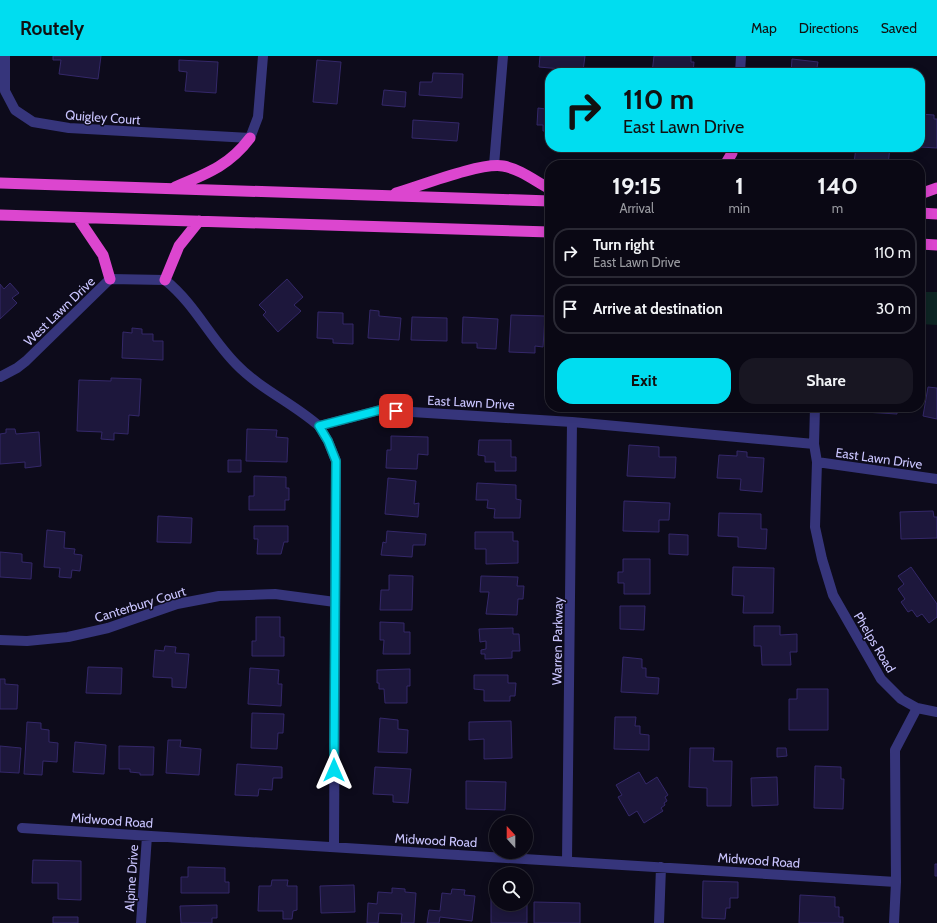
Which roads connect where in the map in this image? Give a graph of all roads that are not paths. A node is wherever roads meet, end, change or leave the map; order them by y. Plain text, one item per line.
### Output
1 (5, 56) edge
2 (263, 56) edge
3 (503, 56) edge
4 (741, 56) edge
5 (740, 68) edge
6 (250, 138) junction
7 (494, 165) junction
8 (0, 183) edge
9 (545, 186) edge
10 (171, 188) junction
11 (937, 188) edge
12 (925, 192) edge
13 (388, 196) junction
14 (545, 201) edge
15 (925, 213) edge
16 (937, 214) edge
17 (0, 215) edge
18 (78, 218) junction
19 (199, 221) junction
20 (545, 232) edge
21 (925, 244) edge
22 (937, 245) edge
23 (110, 279) junction
24 (164, 280) junction
25 (0, 376) edge
26 (815, 412) edge
27 (572, 422) junction
28 (319, 426) junction
29 (814, 444) junction
30 (817, 462) junction
31 (937, 479) edge
32 (336, 602) junction
33 (0, 640) edge
34 (917, 708) junction
35 (937, 712) edge
36 (22, 828) dead end
37 (147, 836) junction
38 (334, 847) junction
39 (567, 861) junction
40 (661, 867) junction
41 (896, 882) junction
42 (141, 923) edge
43 (659, 923) edge
44 (894, 923) edge

1 - 6 street, Quigley Court
2 - 6 street
3 - 7 street
4 - 5 street
6 - 10 highway
7 - 9 highway
7 - 13 highway
8 - 10 highway
10 - 13 highway
11 - 12 highway
13 - 14 highway
15 - 16 highway
17 - 18 highway
18 - 19 highway
18 - 23 highway
19 - 20 highway
19 - 24 highway
21 - 22 highway
23 - 24 street, West Lawn Drive
23 - 25 street, West Lawn Drive
24 - 28 street
26 - 29 street, Phelps Road
27 - 28 street, East Lawn Drive
27 - 29 street, East Lawn Drive
27 - 39 street, Warren Parkway
28 - 32 street
29 - 30 street, Phelps Road
30 - 31 street, East Lawn Drive
30 - 34 street, Phelps Road
32 - 33 street, Canterbury Court
32 - 38 street
34 - 35 street, Phelps Road
34 - 41 street
36 - 37 street, Midwood Road
37 - 38 street, Midwood Road
37 - 42 street, Alpine Drive
38 - 39 street, Midwood Road
39 - 40 street, Midwood Road
40 - 41 street, Midwood Road
40 - 43 street
41 - 44 street

